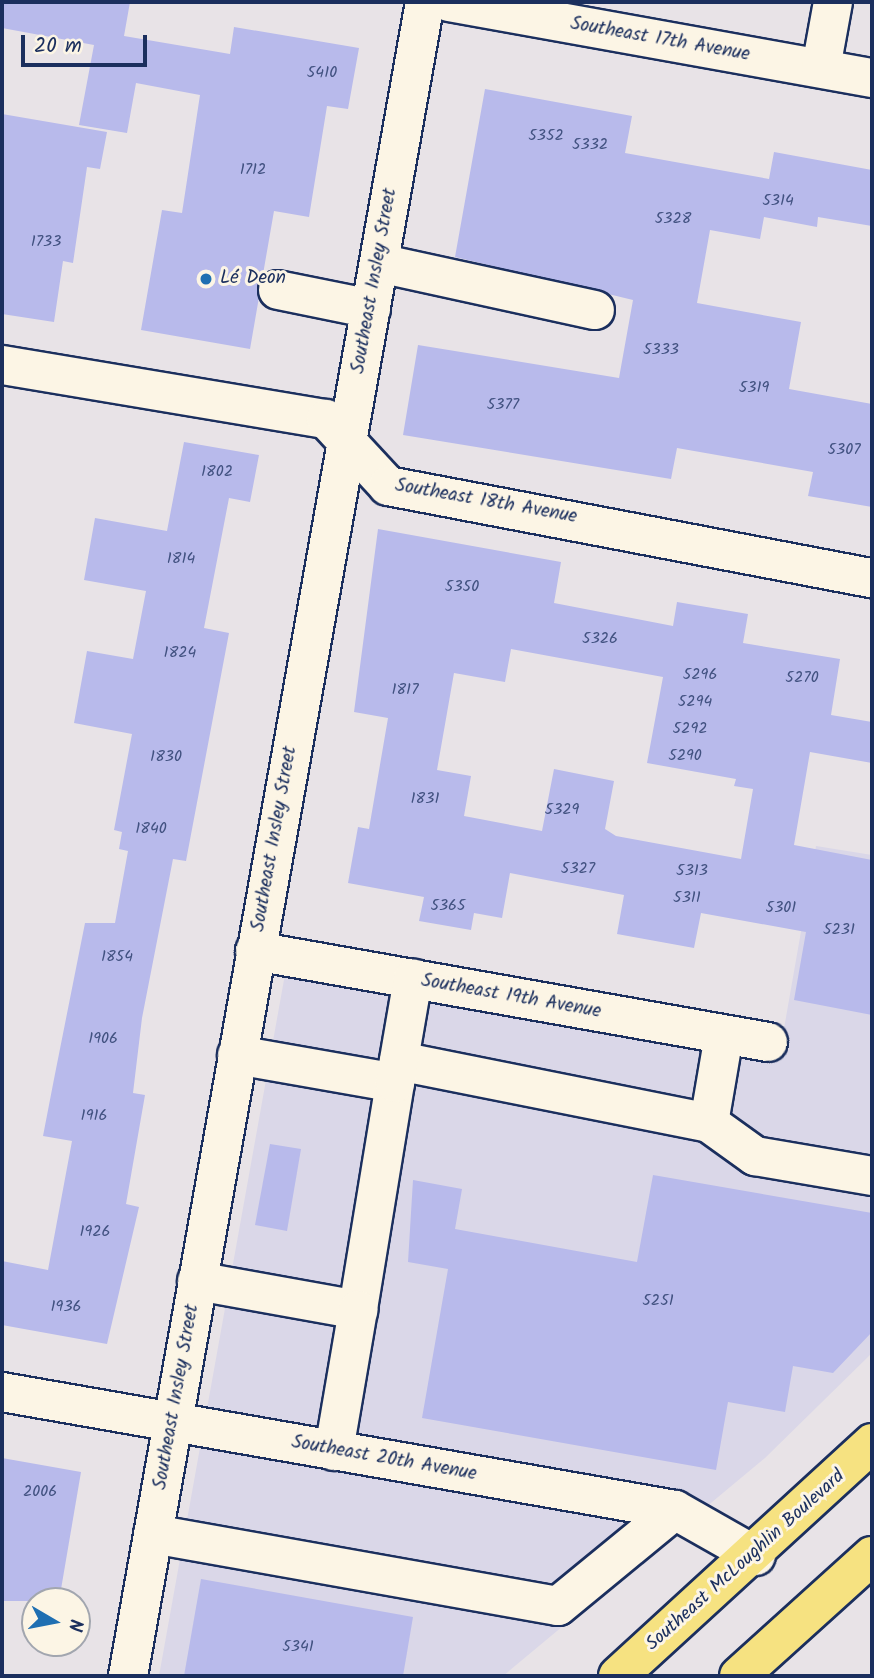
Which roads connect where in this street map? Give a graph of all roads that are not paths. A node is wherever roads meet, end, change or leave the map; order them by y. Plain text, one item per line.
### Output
1 (425, 2) edge
2 (449, 2) edge
3 (833, 2) edge
4 (821, 68) junction
5 (872, 78) edge
6 (379, 262) junction
7 (278, 290) dead end
8 (371, 309) junction
9 (595, 310) dead end
10 (2, 365) edge
11 (346, 443) junction
12 (872, 578) edge
13 (255, 951) junction
14 (413, 979) junction
15 (724, 1035) junction
16 (768, 1042) dead end
17 (237, 1055) junction
18 (397, 1072) junction
19 (709, 1123) junction
20 (872, 1176) edge
21 (197, 1281) junction
22 (358, 1310) junction
23 (2, 1392) edge
24 (173, 1422) junction
25 (872, 1443) edge
26 (334, 1451) junction
27 (675, 1510) junction
28 (153, 1534) junction
29 (756, 1556) junction
30 (872, 1556) edge
31 (128, 1676) edge
32 (618, 1676) edge
33 (740, 1676) edge

1 - 6 street, Southeast Insley Street
2 - 4 street, Southeast 17th Avenue
3 - 4 street
4 - 5 street, Southeast 17th Avenue
6 - 8 street, Southeast Insley Street
6 - 9 street
7 - 8 street
8 - 11 street, Southeast Insley Street
10 - 11 street, Southeast 18th Avenue
11 - 12 street, Southeast 18th Avenue
11 - 13 street, Southeast Insley Street
13 - 14 street, Southeast 19th Avenue
13 - 17 street, Southeast Insley Street
14 - 15 street, Southeast 19th Avenue
14 - 18 street
15 - 16 street, Southeast 19th Avenue
15 - 19 street
17 - 18 street
17 - 21 street, Southeast Insley Street
18 - 19 street
18 - 22 street
19 - 20 street
21 - 22 street
21 - 24 street, Southeast Insley Street
22 - 26 street
23 - 24 street, Southeast 20th Avenue
24 - 26 street, Southeast 20th Avenue
24 - 28 street, Southeast Insley Street
25 - 29 highway, Southeast McLoughlin Boulevard
26 - 27 street, Southeast 20th Avenue
27 - 28 street
27 - 29 street, Southeast 20th Avenue
28 - 31 street, Southeast Insley Street
29 - 32 highway, Southeast McLoughlin Boulevard
30 - 33 highway

